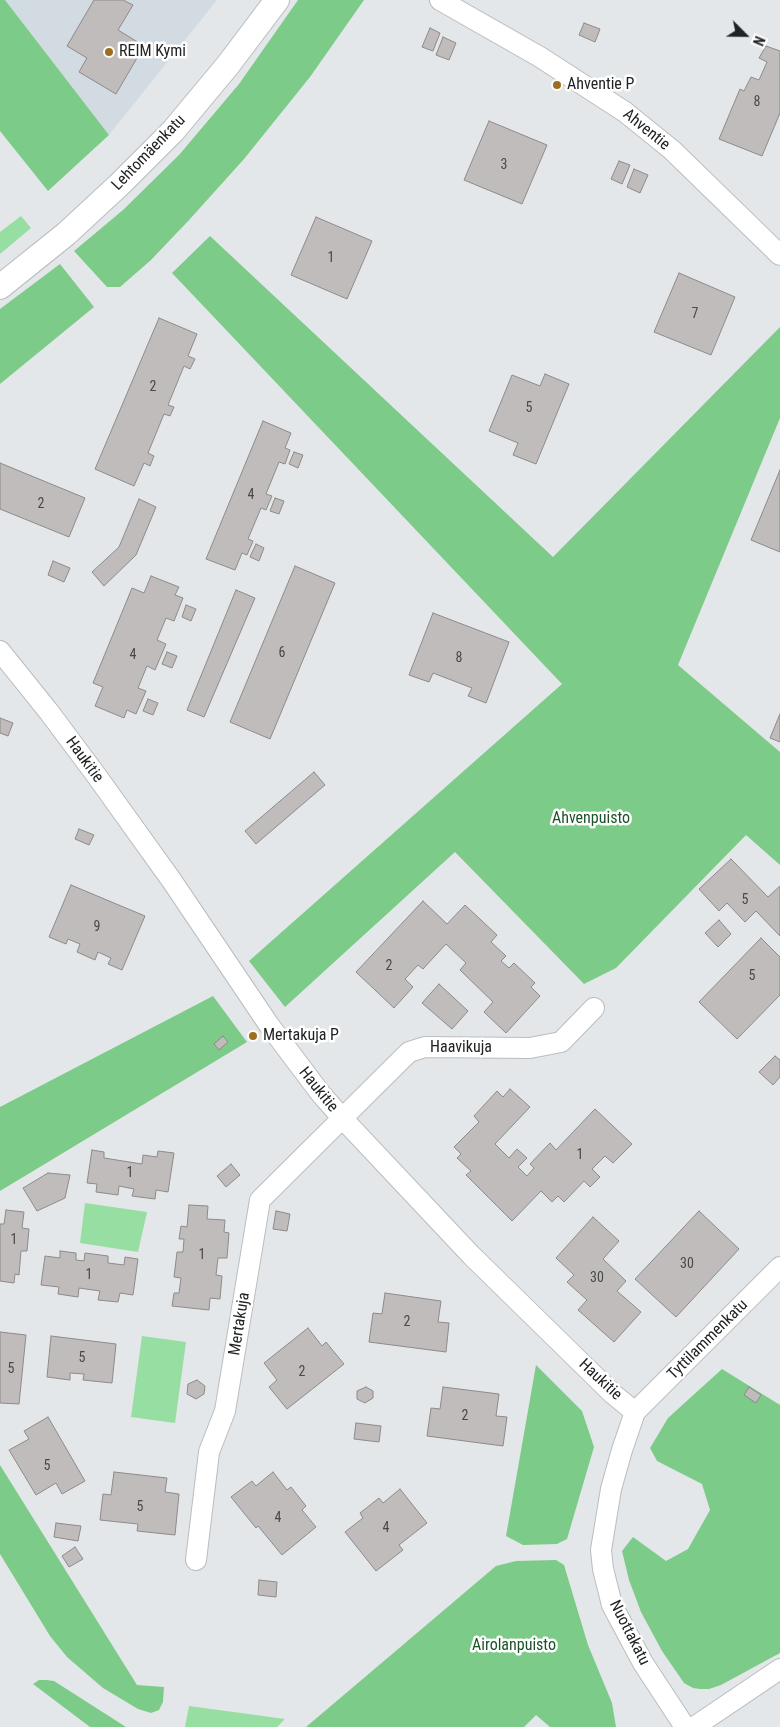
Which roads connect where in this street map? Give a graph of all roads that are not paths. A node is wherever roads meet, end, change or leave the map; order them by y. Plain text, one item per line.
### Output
1 (277, 0) edge
2 (440, 0) edge
3 (780, 255) edge
4 (0, 287) edge
5 (0, 651) edge
6 (594, 1008) dead end
7 (342, 1120) junction
8 (780, 1267) edge
9 (635, 1412) junction
10 (196, 1560) dead end
11 (780, 1669) edge
12 (686, 1727) edge
13 (694, 1727) edge

1 - 4 street, Lehtomäenkatu
2 - 3 street, Ahventie
5 - 7 street, Haukitie
6 - 7 street, Haavikuja
7 - 9 street, Haukitie
7 - 10 street, Mertakuja
8 - 9 street, Tyttilammenkatu
9 - 12 street, Nuottakatu
11 - 13 street

